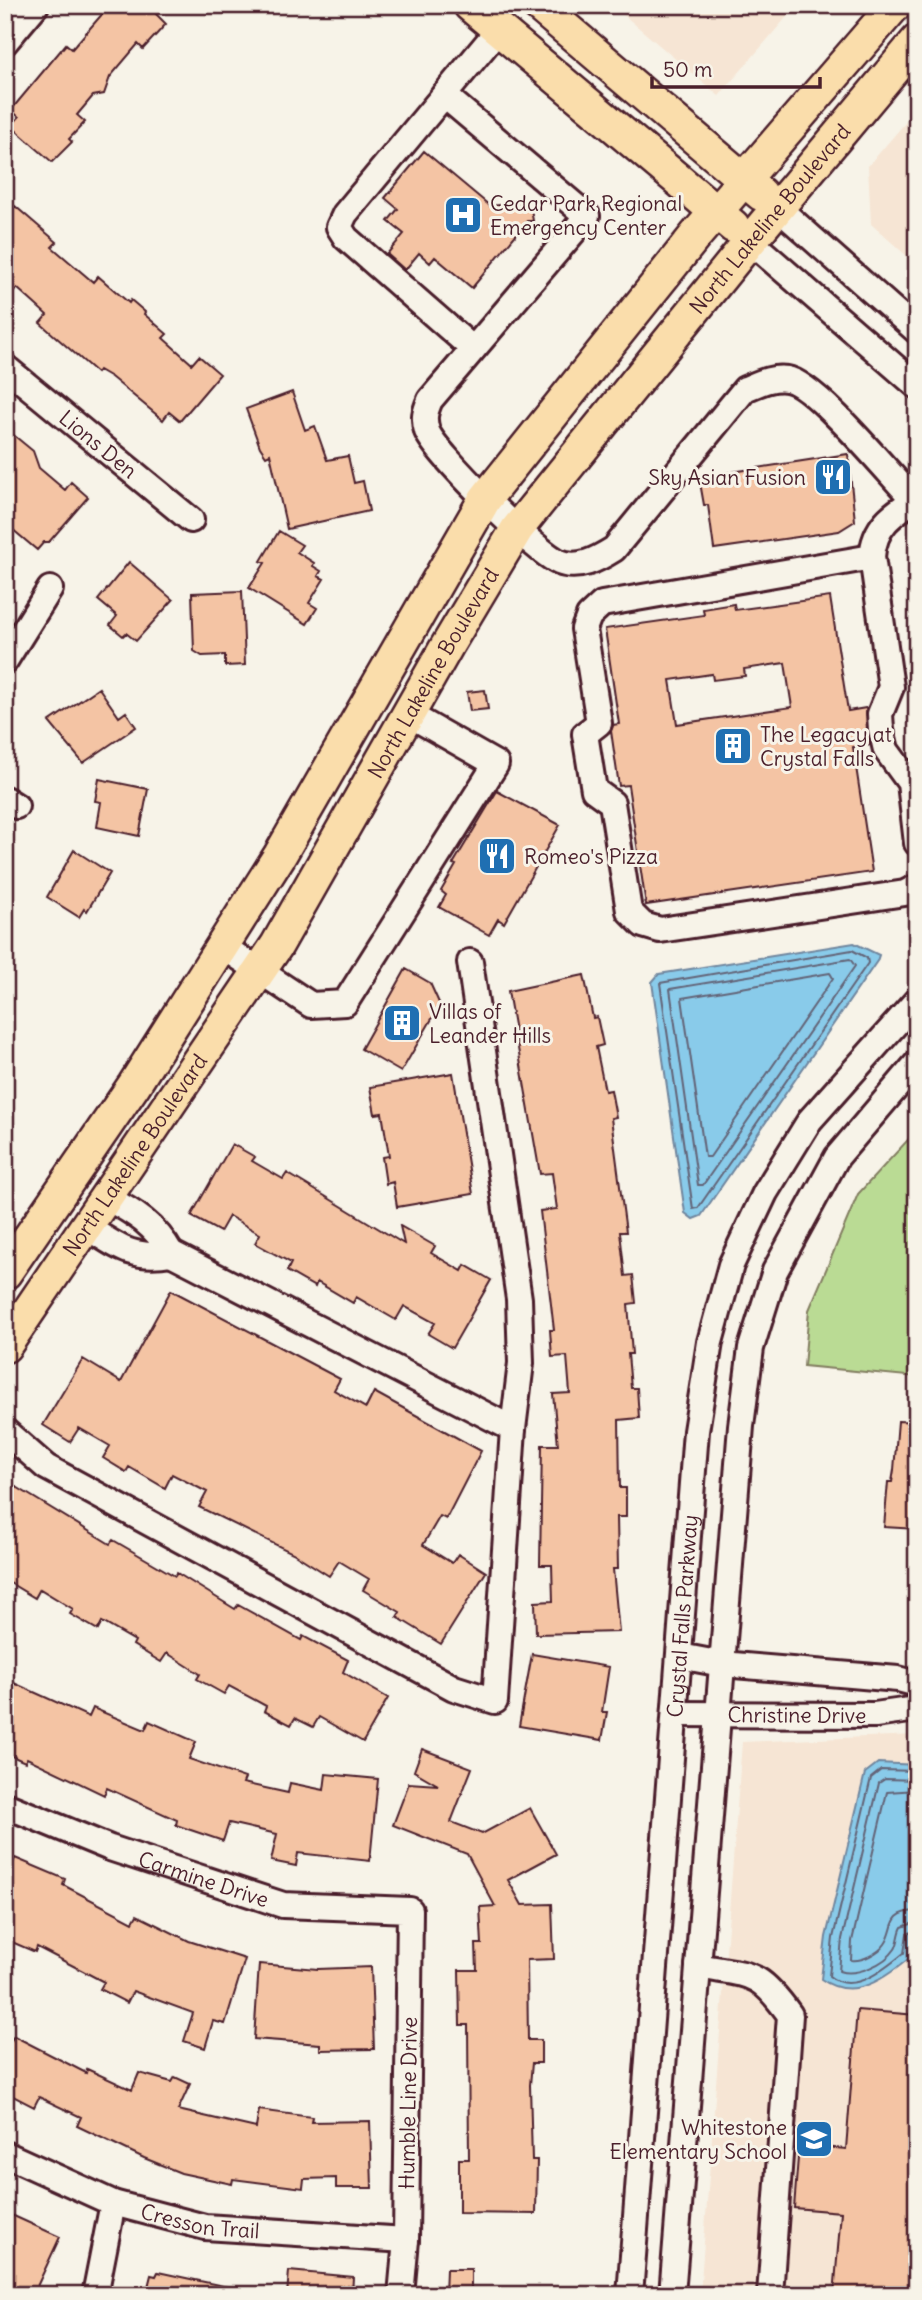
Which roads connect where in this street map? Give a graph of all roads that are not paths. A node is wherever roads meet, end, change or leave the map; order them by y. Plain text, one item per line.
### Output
1 (36, 5) edge
2 (470, 5) edge
3 (538, 5) edge
4 (895, 5) edge
5 (499, 29) junction
6 (917, 41) edge
7 (5, 42) edge
8 (444, 95) junction
9 (745, 180) junction
10 (778, 208) junction
11 (717, 211) junction
12 (750, 241) junction
13 (917, 331) edge
14 (473, 349) junction
15 (5, 367) edge
16 (917, 386) edge
17 (915, 498) edge
18 (485, 499) junction
19 (191, 520) dead end
20 (517, 529) junction
21 (872, 557) junction
22 (50, 589) dead end
23 (5, 661) edge
24 (410, 715) junction
25 (917, 844) edge
26 (917, 887) edge
27 (222, 946) junction
28 (470, 962) dead end
29 (260, 971) junction
30 (917, 1000) edge
31 (917, 1063) edge
32 (107, 1198) junction
33 (87, 1227) junction
34 (171, 1253) junction
35 (5, 1273) edge
36 (5, 1346) edge
37 (513, 1429) junction
38 (5, 1431) edge
39 (680, 1656) junction
40 (722, 1664) junction
41 (917, 1684) edge
42 (917, 1709) edge
43 (676, 1714) junction
44 (718, 1715) junction
45 (5, 1805) edge
46 (410, 1910) joint
47 (698, 1966) junction
48 (5, 2154) edge
49 (113, 2203) junction
50 (406, 2240) junction
51 (95, 2295) edge
52 (401, 2295) edge
53 (630, 2295) edge
54 (672, 2295) edge
55 (770, 2295) edge

1 - 7 street
2 - 5 main road
3 - 9 main road
4 - 9 main road, North Lakeline Boulevard
5 - 8 street
5 - 11 main road
6 - 10 main road, North Lakeline Boulevard
8 - 14 street
8 - 14 street
9 - 10 main road
9 - 11 main road, North Lakeline Boulevard
10 - 12 main road, North Lakeline Boulevard
10 - 13 street
11 - 12 main road
11 - 18 main road, North Lakeline Boulevard
12 - 16 street
12 - 20 main road, North Lakeline Boulevard
14 - 18 street
15 - 19 street, Lions Den
17 - 20 street
17 - 21 street
18 - 20 street
18 - 27 main road, North Lakeline Boulevard
20 - 24 main road, North Lakeline Boulevard
21 - 25 street
21 - 26 street
22 - 23 street
24 - 29 main road, North Lakeline Boulevard
24 - 29 street
27 - 29 street
27 - 35 main road, North Lakeline Boulevard
28 - 37 street
29 - 32 main road, North Lakeline Boulevard
30 - 39 street, Crystal Falls Parkway
31 - 40 street, Crystal Falls Parkway
32 - 33 main road, North Lakeline Boulevard
32 - 34 street
33 - 34 street
33 - 36 main road, North Lakeline Boulevard
34 - 37 street
37 - 38 street
39 - 40 street, Christine Drive
39 - 43 street, Crystal Falls Parkway
40 - 41 street, Christine Drive
40 - 44 street, Crystal Falls Parkway
42 - 44 street, Christine Drive
43 - 44 street, Christine Drive
43 - 53 street, Crystal Falls Parkway
44 - 47 street, Crystal Falls Parkway
45 - 46 street, Carmine Drive
46 - 50 street, Humble Line Drive
47 - 54 street, Crystal Falls Parkway
47 - 55 street
48 - 49 street, Cresson Trail
49 - 50 street, Cresson Trail
49 - 51 street
50 - 52 street, Humble Line Drive

